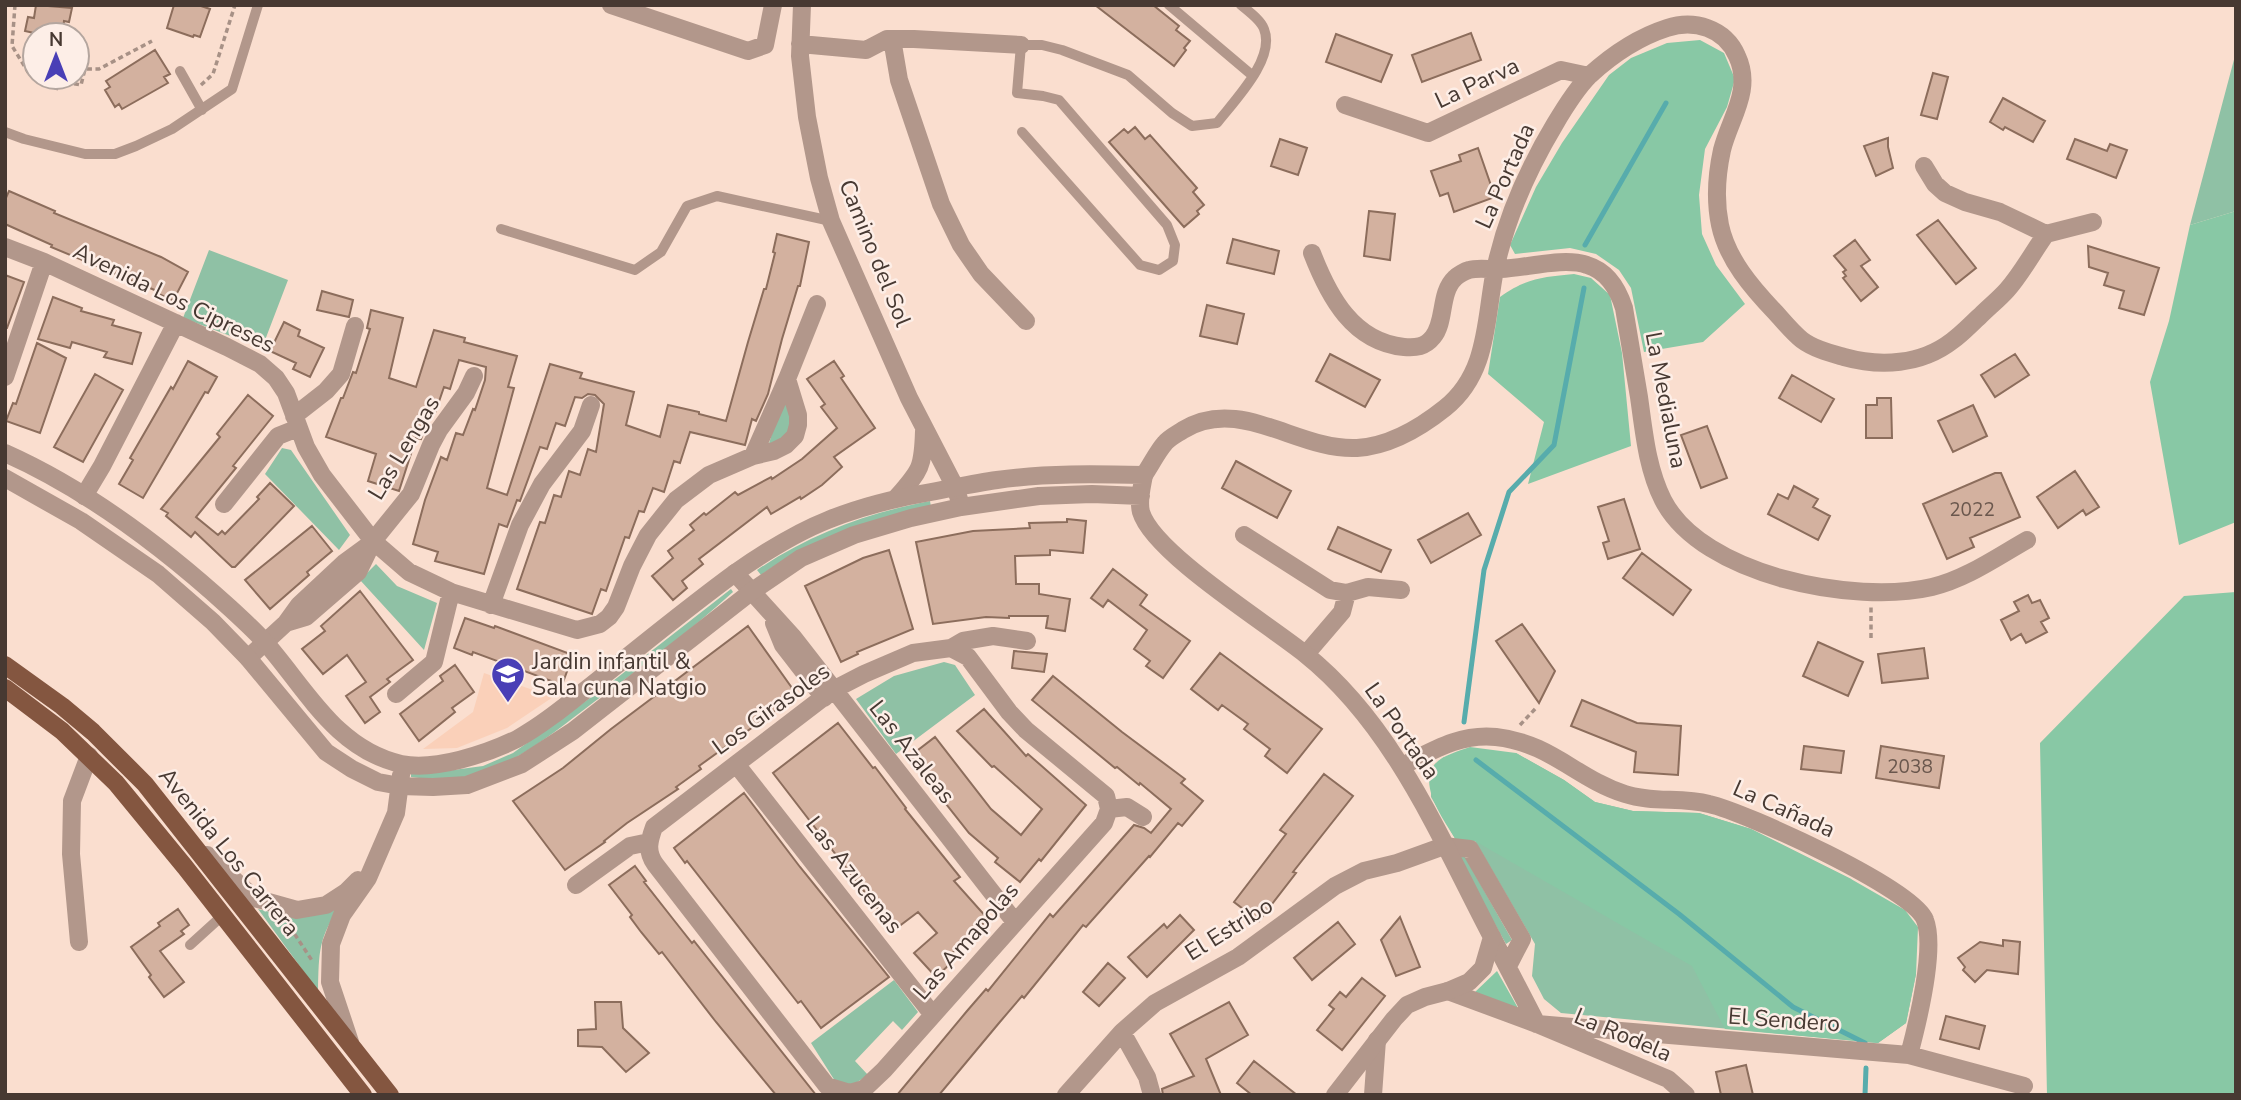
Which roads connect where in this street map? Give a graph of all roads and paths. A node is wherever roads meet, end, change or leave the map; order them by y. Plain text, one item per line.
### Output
1 (15, 5) edge
2 (235, 5) edge
3 (258, 5) edge
4 (611, 5) edge
5 (773, 5) edge
6 (802, 5) edge
7 (1168, 5) edge
8 (1241, 5) edge
9 (892, 39) junction
10 (152, 41) dead end
11 (800, 44) junction
12 (1021, 46) junction
13 (21, 60) edge
14 (91, 69) edge
15 (180, 71) dead end
16 (1253, 76) junction
17 (1589, 76) junction
18 (191, 91) junction
19 (1345, 105) dead end
20 (202, 110) junction
21 (5, 132) edge
22 (1022, 132) dead end
23 (1924, 166) dead end
24 (831, 221) junction
25 (2093, 222) dead end
26 (500, 229) dead end
27 (2046, 234) junction
28 (5, 247) edge
29 (1312, 253) dead end
30 (44, 262) junction
31 (1495, 270) junction
32 (817, 304) dead end
33 (1026, 321) dead end
34 (176, 323) junction
35 (355, 326) dead end
36 (474, 376) dead end
37 (5, 377) edge
38 (787, 379) junction
39 (591, 405) dead end
40 (296, 422) junction
41 (924, 428) junction
42 (5, 453) edge
43 (752, 456) junction
44 (1144, 475) junction
45 (5, 478) edge
46 (955, 487) junction
47 (84, 496) junction
48 (1141, 496) junction
49 (897, 497) junction
50 (224, 504) dead end
51 (961, 507) junction
52 (1244, 535) dead end
53 (2027, 540) dead end
54 (373, 541) junction
55 (735, 573) junction
56 (1401, 590) dead end
57 (1871, 591) junction
58 (451, 592) junction
59 (751, 592) junction
60 (1347, 593) junction
61 (491, 605) junction
62 (1871, 638) dead end
63 (1027, 641) dead end
64 (264, 642) junction
65 (951, 648) junction
66 (1306, 654) junction
67 (248, 658) junction
68 (5, 665) edge
69 (5, 688) edge
70 (396, 694) dead end
71 (828, 694) junction
72 (89, 756) junction
73 (402, 764) junction
74 (736, 764) junction
75 (1402, 766) junction
76 (400, 786) junction
77 (1109, 809) junction
78 (1143, 817) dead end
79 (186, 835) junction
80 (649, 842) junction
81 (1444, 846) junction
82 (373, 866) junction
83 (576, 885) dead end
84 (276, 905) junction
85 (222, 916) junction
86 (1015, 922) junction
87 (1492, 937) junction
88 (79, 942) dead end
89 (190, 945) dead end
90 (1508, 966) junction
91 (330, 971) junction
92 (1448, 991) junction
93 (933, 1016) junction
94 (1537, 1024) junction
95 (1122, 1032) junction
96 (1377, 1040) junction
97 (351, 1046) junction
98 (1909, 1055) junction
99 (2024, 1086) dead end
100 (850, 1094) edge
101 (363, 1095) edge
102 (390, 1095) edge
103 (1066, 1095) edge
104 (1152, 1095) edge
105 (1335, 1095) edge
106 (1373, 1095) edge
107 (1686, 1095) edge

1 - 13 path
2 - 18 path
3 - 20 lane
4 - 5 street
6 - 11 street, Camino del Sol
7 - 16 lane
8 - 16 lane
9 - 11 street
9 - 12 street
9 - 33 street
10 - 14 path
11 - 24 street, Camino del Sol
12 - 16 lane
12 - 22 lane
15 - 18 lane
17 - 19 street, La Parva
17 - 27 street, La Portada
17 - 31 street, La Portada
18 - 20 lane
20 - 21 lane
23 - 27 street
24 - 26 lane
24 - 41 street, Camino del Sol
25 - 27 street
28 - 30 street, Avenida Los Cipreses
29 - 31 street, La Medialuna
30 - 34 street, Avenida Los Cipreses
30 - 37 street
31 - 44 street, La Portada
31 - 57 street, La Medialuna
32 - 38 street
34 - 40 street, Avenida Los Cipreses
34 - 47 street
35 - 40 street
36 - 54 street, Las Lengas
38 - 43 street
38 - 43 street, Avenida Los Cipreses
39 - 61 street
40 - 50 street
40 - 54 street, Avenida Los Cipreses
41 - 46 street, Camino del Sol
41 - 49 street, Camino del Sol
42 - 47 street
43 - 61 street, Avenida Los Cipreses
44 - 46 street
44 - 48 street, La Portada
45 - 67 street
46 - 49 street
46 - 51 street, Camino del Sol
47 - 64 street
48 - 51 street
48 - 66 street, La Portada
49 - 55 street
51 - 59 street
52 - 60 street
53 - 57 street, La Medialuna
54 - 58 street, Avenida Los Cipreses
54 - 64 street, Las Lengas
55 - 59 street, Las Azaleas
55 - 73 street
56 - 60 street
57 - 62 path
58 - 61 street, Avenida Los Cipreses
58 - 70 street
59 - 71 street, Las Azaleas
59 - 76 street
60 - 66 street
63 - 65 street, Los Girasoles
64 - 67 street, Las Lengas
64 - 73 street
65 - 71 street, Los Girasoles
65 - 77 street
66 - 75 street, La Portada
67 - 76 street
68 - 79 main road, Avenida Los Carrera
69 - 72 main road, Avenida Los Carrera
71 - 74 street, Los Girasoles
71 - 86 street, Las Azaleas
72 - 85 main road, Avenida Los Carrera
72 - 88 street
73 - 76 street
74 - 80 street, Los Girasoles
74 - 93 street, Las Azucenas
75 - 81 street, La Portada
75 - 98 street, La Cañada
76 - 82 street
77 - 78 street
77 - 86 street, Las Amapolas
79 - 84 street
79 - 97 main road, Avenida Los Carrera
80 - 83 street
80 - 100 street, Las Amapolas
81 - 87 street, La Portada
81 - 90 street
81 - 95 street, El Estribo
82 - 84 street
82 - 91 street
84 - 91 path
85 - 89 lane
85 - 101 main road, Avenida Los Carrera
86 - 93 street, Las Amapolas
87 - 90 street, La Rodela
87 - 92 street
90 - 94 street, La Rodela
91 - 97 street
92 - 94 street, La Rodela
92 - 96 street
93 - 100 street, Las Amapolas
94 - 98 street, El Sendero
94 - 107 street, La Rodela
95 - 103 street, El Estribo
95 - 104 street
96 - 105 street
96 - 106 street
97 - 102 main road, Avenida Los Carrera
98 - 99 street, El Sendero

